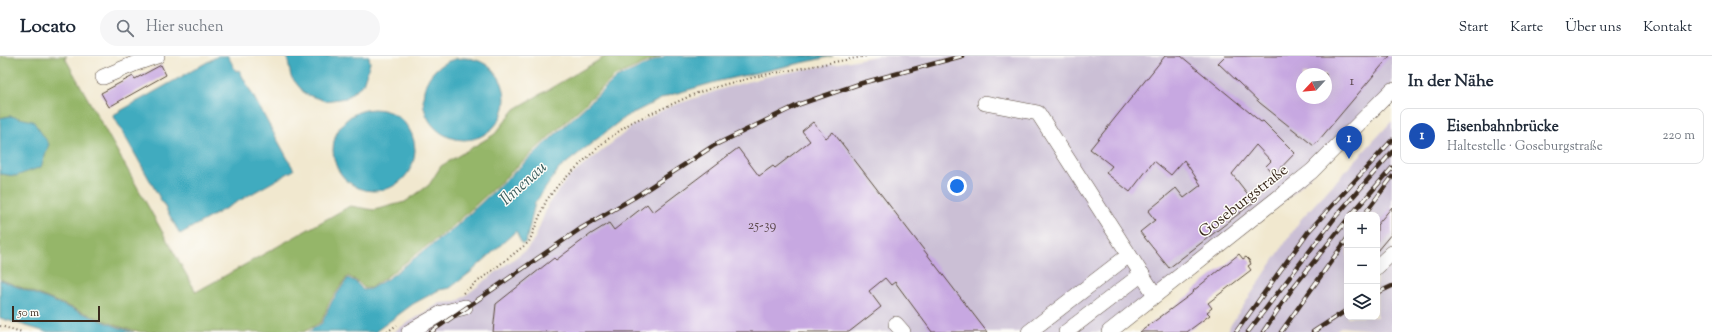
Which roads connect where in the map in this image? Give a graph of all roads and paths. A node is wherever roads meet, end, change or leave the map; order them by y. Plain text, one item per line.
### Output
1 (157, 56) edge
2 (867, 56) edge
3 (104, 77) dead end
4 (1392, 90) edge
5 (985, 103) dead end
6 (1392, 253) edge
7 (1129, 255) junction
8 (1380, 264) edge
9 (1142, 274) junction
10 (1155, 295) junction
11 (463, 301) joint
12 (0, 326) edge
13 (404, 328) edge
14 (1115, 330) edge
15 (22, 332) edge
16 (386, 332) edge
17 (1029, 332) edge
18 (1066, 332) edge

1 - 3 street
2 - 11 path
4 - 10 street, Goseburgstraße
5 - 7 street
6 - 8 street
7 - 9 street
7 - 17 street
9 - 10 street
9 - 18 street
10 - 14 street, Goseburgstraße
11 - 13 street
12 - 15 path
13 - 16 path

